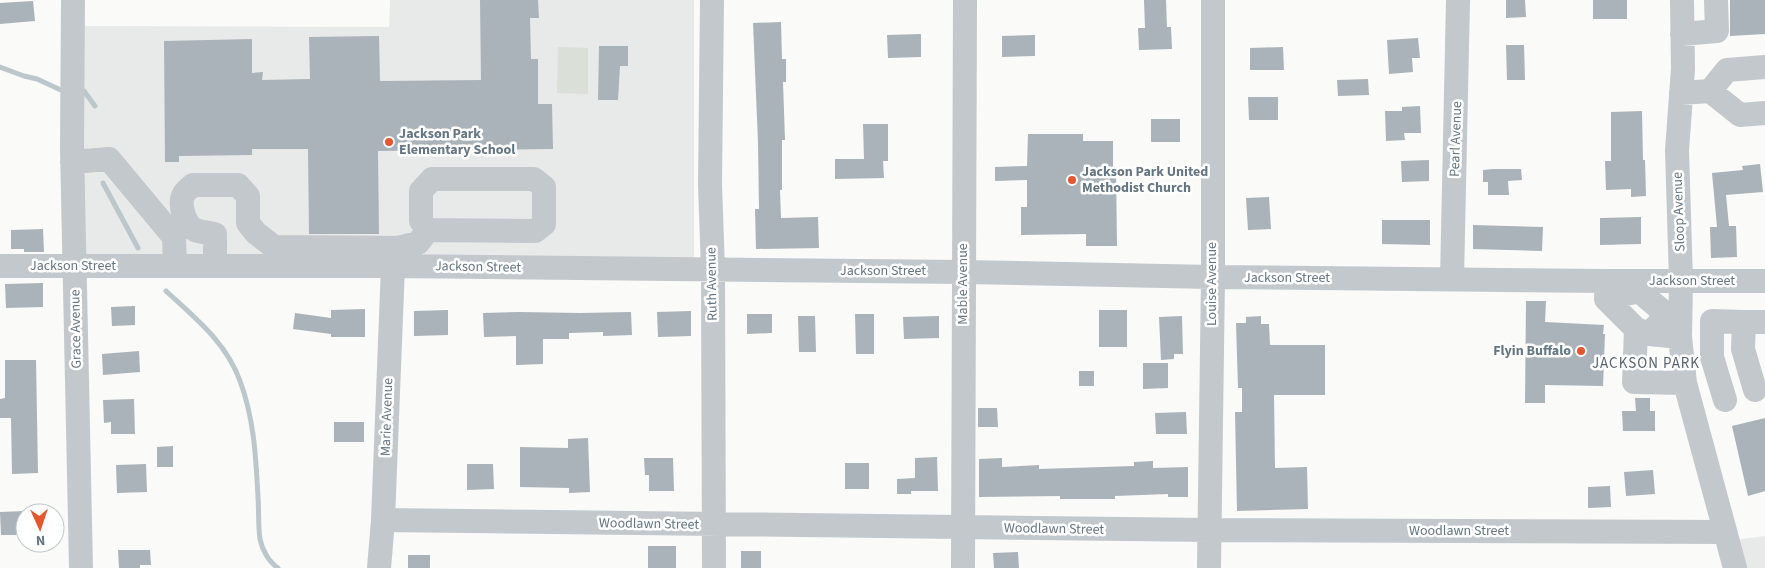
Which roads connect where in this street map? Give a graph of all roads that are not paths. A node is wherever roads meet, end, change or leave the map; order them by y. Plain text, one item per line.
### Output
1 (73, 0) edge
2 (712, 0) edge
3 (965, 0) edge
4 (1213, 0) edge
5 (1458, 0) edge
6 (1682, 0) edge
7 (1716, 0) edge
8 (1682, 34) junction
9 (1765, 67) edge
10 (1710, 91) junction
11 (1681, 93) junction
12 (1765, 114) edge
13 (72, 162) junction
14 (248, 222) junction
15 (215, 234) junction
16 (423, 236) junction
17 (0, 266) edge
18 (75, 266) junction
19 (175, 266) junction
20 (214, 266) junction
21 (393, 266) junction
22 (422, 266) junction
23 (713, 270) junction
24 (963, 272) junction
25 (1213, 277) junction
26 (1452, 279) junction
27 (1681, 280) junction
28 (1765, 281) edge
29 (1606, 290) junction
30 (1755, 322) edge
31 (1643, 332) junction
32 (1680, 337) junction
33 (1765, 366) edge
34 (1685, 383) junction
35 (1760, 390) edge
36 (1725, 400) junction
37 (1692, 410) junction
38 (383, 520) junction
39 (715, 524) junction
40 (963, 528) junction
41 (1209, 530) junction
42 (1725, 532) junction
43 (81, 568) edge
44 (380, 568) edge
45 (714, 568) edge
46 (962, 568) edge
47 (1209, 568) edge
48 (1735, 568) edge

1 - 13 street, Grace Avenue
2 - 23 street, Ruth Avenue
3 - 24 street, Mable Avenue
4 - 25 street, Louise Avenue
5 - 26 street, Pearl Avenue
6 - 8 street, Sloop Avenue
7 - 8 street
8 - 11 street, Sloop Avenue
9 - 10 street
10 - 11 street
10 - 12 street
11 - 27 street, Sloop Avenue
13 - 18 street, Grace Avenue
13 - 19 street
14 - 15 street
14 - 15 street
14 - 16 street
15 - 20 street
16 - 16 street
16 - 22 street
17 - 18 street, Jackson Street
18 - 19 street, Jackson Street
18 - 43 street, Grace Avenue
19 - 20 street, Jackson Street
20 - 21 street, Jackson Street
21 - 22 street, Jackson Street
21 - 38 street, Marie Avenue
22 - 23 street, Jackson Street
23 - 24 street, Jackson Street
23 - 39 street, Ruth Avenue
24 - 25 street, Jackson Street
24 - 40 street, Mable Avenue
25 - 26 street, Jackson Street
25 - 41 street, Louise Avenue
26 - 29 street, Jackson Street
27 - 28 street, Jackson Street
27 - 29 street, Jackson Street
27 - 32 street, Sloop Avenue
29 - 31 street
29 - 31 street
30 - 33 street
30 - 35 street
30 - 36 street
31 - 32 street
31 - 34 street
32 - 34 street, Sloop Avenue
34 - 37 street, Sloop Avenue
35 - 36 street
36 - 37 street
37 - 42 street, Sloop Avenue
38 - 39 street, Woodlawn Street
38 - 44 street, Marie Avenue
39 - 40 street, Woodlawn Street
39 - 45 street, Ruth Avenue
40 - 41 street, Woodlawn Street
40 - 46 street, Mable Avenue
41 - 42 street, Woodlawn Street
41 - 47 street, Louise Avenue
42 - 48 street, Sloop Avenue

